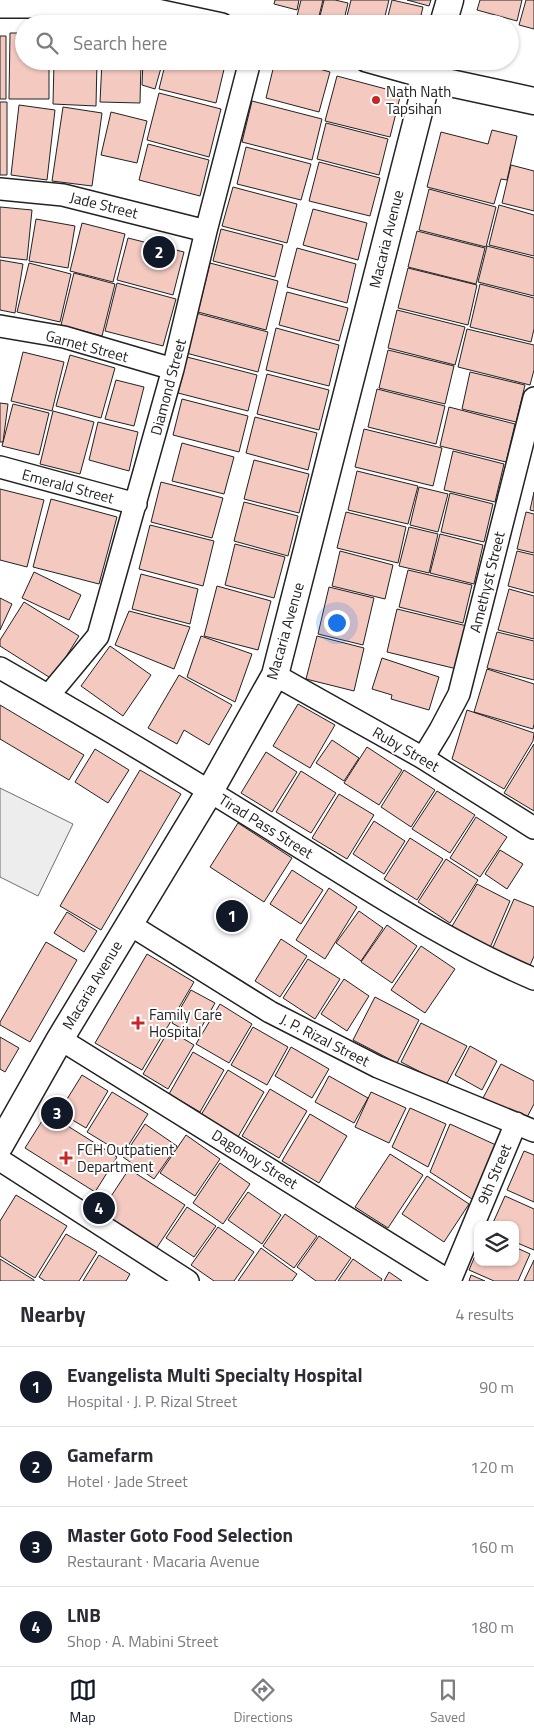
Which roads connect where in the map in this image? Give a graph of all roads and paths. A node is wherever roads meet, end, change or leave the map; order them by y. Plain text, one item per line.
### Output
1 (450, 0) edge
2 (0, 8) edge
3 (180, 15) edge
4 (446, 15) edge
5 (248, 70) edge
6 (430, 70) edge
7 (534, 100) edge
8 (0, 188) edge
9 (206, 231) junction
10 (0, 326) edge
11 (174, 370) junction
12 (534, 398) edge
13 (0, 468) edge
14 (136, 504) junction
15 (0, 668) edge
16 (276, 675) junction
17 (49, 695) junction
18 (424, 758) junction
19 (210, 791) junction
20 (534, 828) edge
21 (129, 924) junction
22 (534, 980) edge
23 (60, 1039) junction
24 (525, 1127) edge
25 (0, 1144) edge
26 (0, 1160) edge
27 (188, 1281) edge
28 (449, 1281) edge

1 - 4 street
2 - 3 street
5 - 9 street, Diamond Street
6 - 7 street
6 - 16 street, Macaria Avenue
8 - 9 street, Jade Street
9 - 11 street, Diamond Street
10 - 11 street, Garnet Street
11 - 14 street, Diamond Street
12 - 18 street, Amethyst Street
13 - 14 street, Emerald Street
14 - 17 street, Diamond Street
15 - 17 street, Tirad Pass Street
16 - 18 street, Ruby Street
16 - 19 street, Macaria Avenue
17 - 19 street, Tirad Pass Street
18 - 20 street, Ruby Street
19 - 21 street, Macaria Avenue
19 - 22 street, Tirad Pass Street
21 - 23 street, Macaria Avenue
21 - 24 street, J. P. Rizal Street
23 - 25 street, Macaria Avenue
23 - 28 street, Dagohoy Street
24 - 28 street, 9th Street
26 - 27 street

